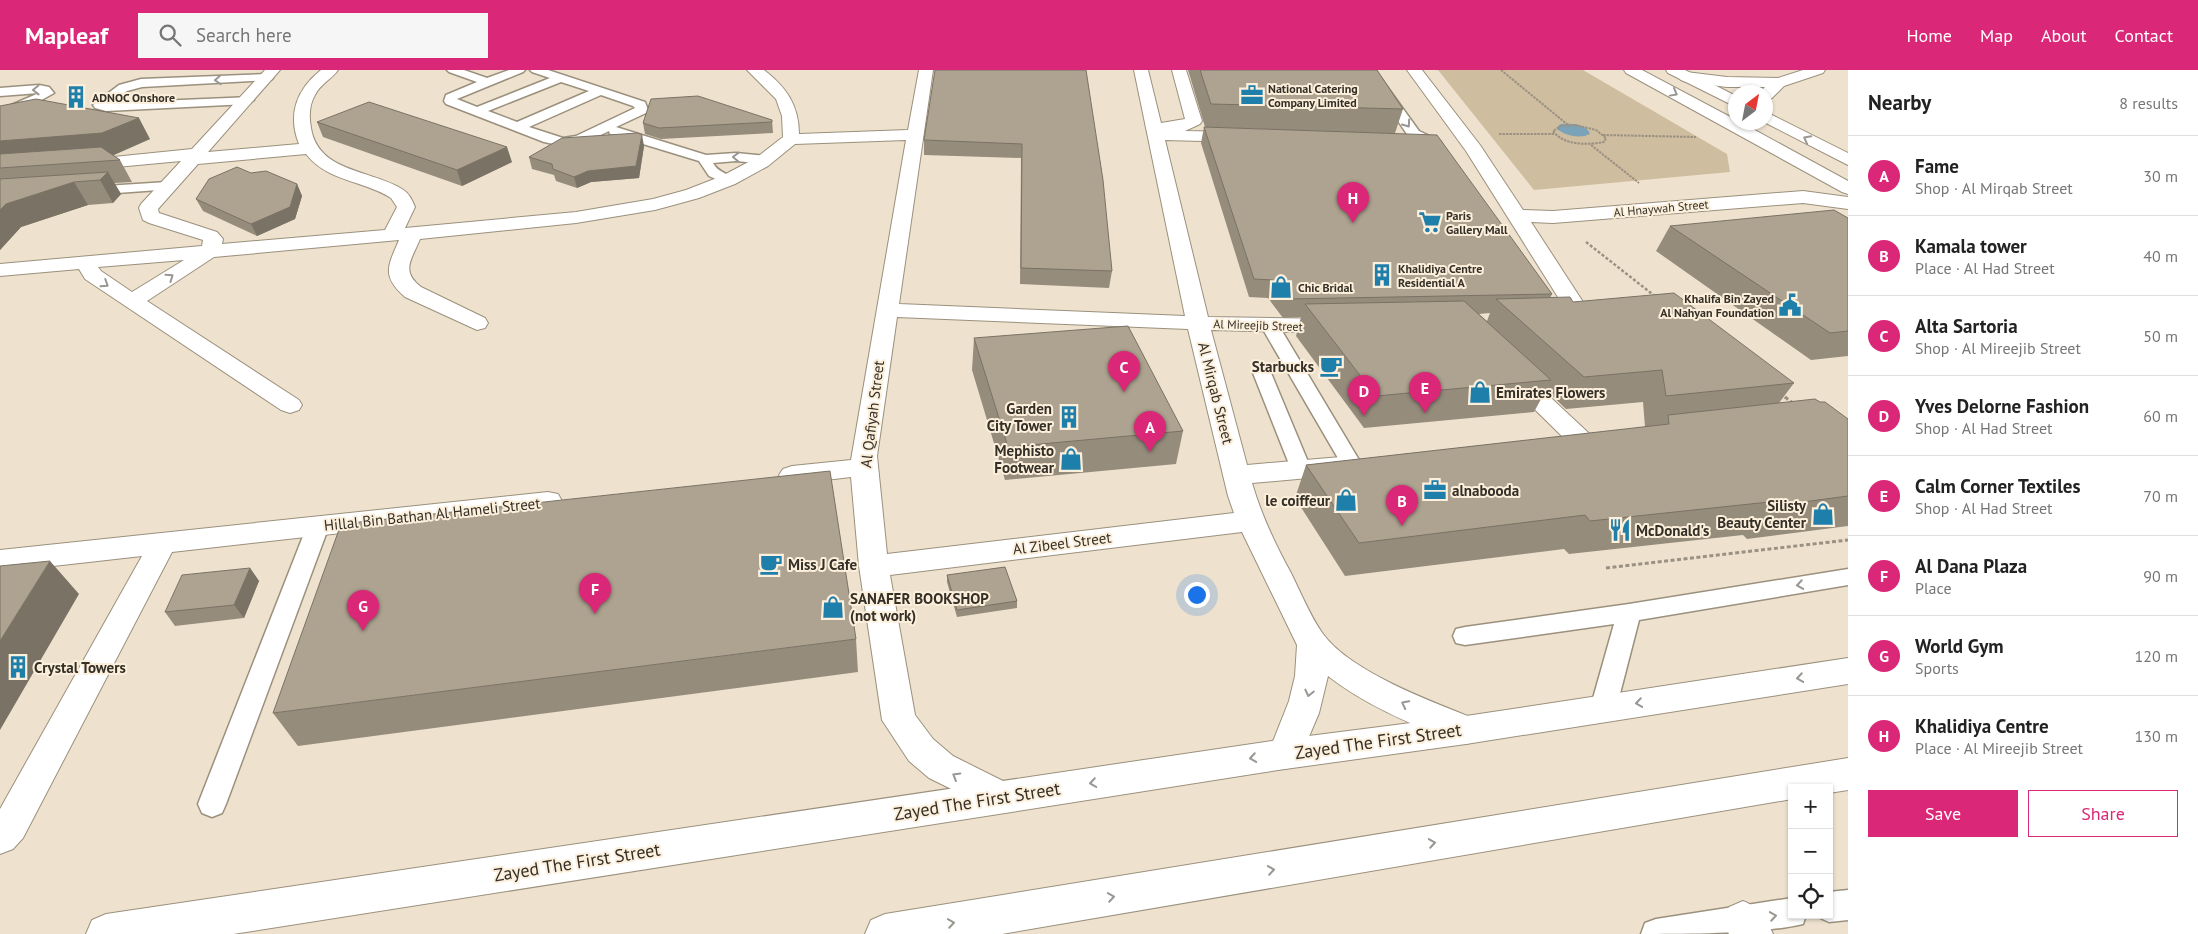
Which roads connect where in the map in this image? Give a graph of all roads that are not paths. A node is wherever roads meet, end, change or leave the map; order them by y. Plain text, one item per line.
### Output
1 (331, 70) edge
2 (453, 70) edge
3 (519, 70) edge
4 (536, 70) edge
5 (754, 70) edge
6 (926, 70) edge
7 (1142, 70) edge
8 (1179, 70) edge
9 (1369, 70) edge
10 (1414, 70) edge
11 (1631, 70) edge
12 (1818, 70) edge
13 (270, 74) edge
14 (1680, 74) edge
15 (561, 78) junction
16 (487, 82) junction
17 (1779, 84) junction
18 (1773, 89) edge
19 (600, 91) junction
20 (0, 92) edge
21 (1728, 98) edge
22 (248, 100) junction
23 (475, 112) junction
24 (0, 114) edge
25 (1773, 121) edge
26 (517, 127) junction
27 (606, 128) junction
28 (1156, 131) junction
29 (915, 135) junction
30 (1254, 138) edge
31 (791, 139) junction
32 (1399, 142) edge
33 (1469, 142) junction
34 (1435, 144) junction
35 (310, 148) junction
36 (194, 158) junction
37 (705, 159) junction
38 (766, 160) junction
39 (1848, 160) edge
40 (64, 166) edge
41 (1817, 172) junction
42 (729, 181) junction
43 (167, 186) junction
44 (1848, 188) edge
45 (80, 192) edge
46 (1803, 197) junction
47 (1848, 203) edge
48 (1518, 216) junction
49 (401, 234) junction
50 (209, 252) junction
51 (90, 262) junction
52 (0, 270) edge
53 (131, 301) junction
54 (887, 310) junction
55 (1533, 322) edge
56 (477, 323) dead end
57 (1198, 323) junction
58 (1270, 326) junction
59 (1352, 326) edge
60 (1494, 357) edge
61 (1262, 373) dead end
62 (290, 405) dead end
63 (1556, 447) edge
64 (1362, 464) joint
65 (864, 467) junction
66 (1301, 469) junction
67 (1237, 475) junction
68 (767, 478) edge
69 (576, 498) edge
70 (1250, 521) junction
71 (318, 526) junction
72 (163, 543) junction
73 (0, 561) edge
74 (874, 566) junction
75 (1848, 577) edge
76 (1629, 612) junction
77 (1465, 636) dead end
78 (1313, 644) junction
79 (1848, 671) edge
80 (1603, 708) junction
81 (1466, 730) junction
82 (1284, 754) junction
83 (1848, 774) edge
84 (1000, 797) junction
85 (212, 804) dead end
86 (5, 832) edge
87 (1848, 905) edge
88 (1833, 907) edge
89 (1788, 914) edge
90 (1748, 927) edge
91 (106, 934) edge
92 (885, 934) edge
93 (1656, 934) edge

1 - 35 street
2 - 16 lane
3 - 16 lane
4 - 15 lane
5 - 31 street
6 - 29 street, Al Qafiyah Street
7 - 28 street, Al Mirqab Street
8 - 28 street
9 -> 34 lane
10 - 33 street
11 -> 41 street
12 - 17 street
13 - 22 street
13 -> 22 lane
14 - 17 street
14 - 21 street
15 - 19 lane
15 - 23 lane
16 - 23 lane
17 - 18 street
19 - 26 lane
19 - 27 lane
24 -> 20 lane
22 - 36 street
23 - 26 lane
39 -> 25 street
26 - 27 lane
27 - 37 lane
28 - 30 street
28 - 57 street, Al Mirqab Street
29 - 31 street
29 - 54 street, Al Qafiyah Street
31 - 38 street
32 - 34 street
33 - 34 street
33 - 48 street
35 - 36 street
35 - 49 street
36 - 40 street
36 - 43 street
38 -> 37 lane
37 - 42 lane
38 - 42 street
41 - 44 street
41 - 46 street
42 - 49 street
43 - 45 lane
43 - 50 street
46 - 47 street, Al Hnaywah Street
46 - 48 street, Al Hnaywah Street
48 - 55 street
49 - 50 street
49 - 56 street
50 - 51 street
53 -> 50 street
51 - 52 street
51 -> 53 street
53 - 62 street
54 - 57 street, Al Mireejib Street
54 - 65 street, Al Qafiyah Street
57 - 58 street, Al Mireejib Street
57 - 67 street, Al Mirqab Street
58 - 59 street, Al Mireejib Street
58 - 64 lane
60 - 63 street
61 - 66 lane
64 - 66 street
65 - 68 street
65 - 74 street, Al Qafiyah Street
66 - 67 street
67 - 70 street, Al Mirqab Street
69 - 71 street, Hillal Bin Bathan Al Hameli Street
70 - 74 street, Al Zibeel Street
70 - 78 street, Al Mirqab Street
71 - 72 street, Hillal Bin Bathan Al Hameli Street
71 - 85 lane
72 - 73 street, Hillal Bin Bathan Al Hameli Street
72 - 86 street
84 -> 74 street, Al Qafiyah Street
75 -> 76 lane
76 - 77 lane
76 - 80 lane
81 -> 78 street, Al Mirqab Street
78 -> 82 street, Al Mirqab Street
79 -> 80 street, Zayed The First Street
80 - 81 street, Zayed The First Street
81 - 82 street, Zayed The First Street
82 -> 84 street, Zayed The First Street
92 -> 83 street
84 - 91 street, Zayed The First Street
87 - 88 lane
90 -> 89 lane
90 - 93 lane

